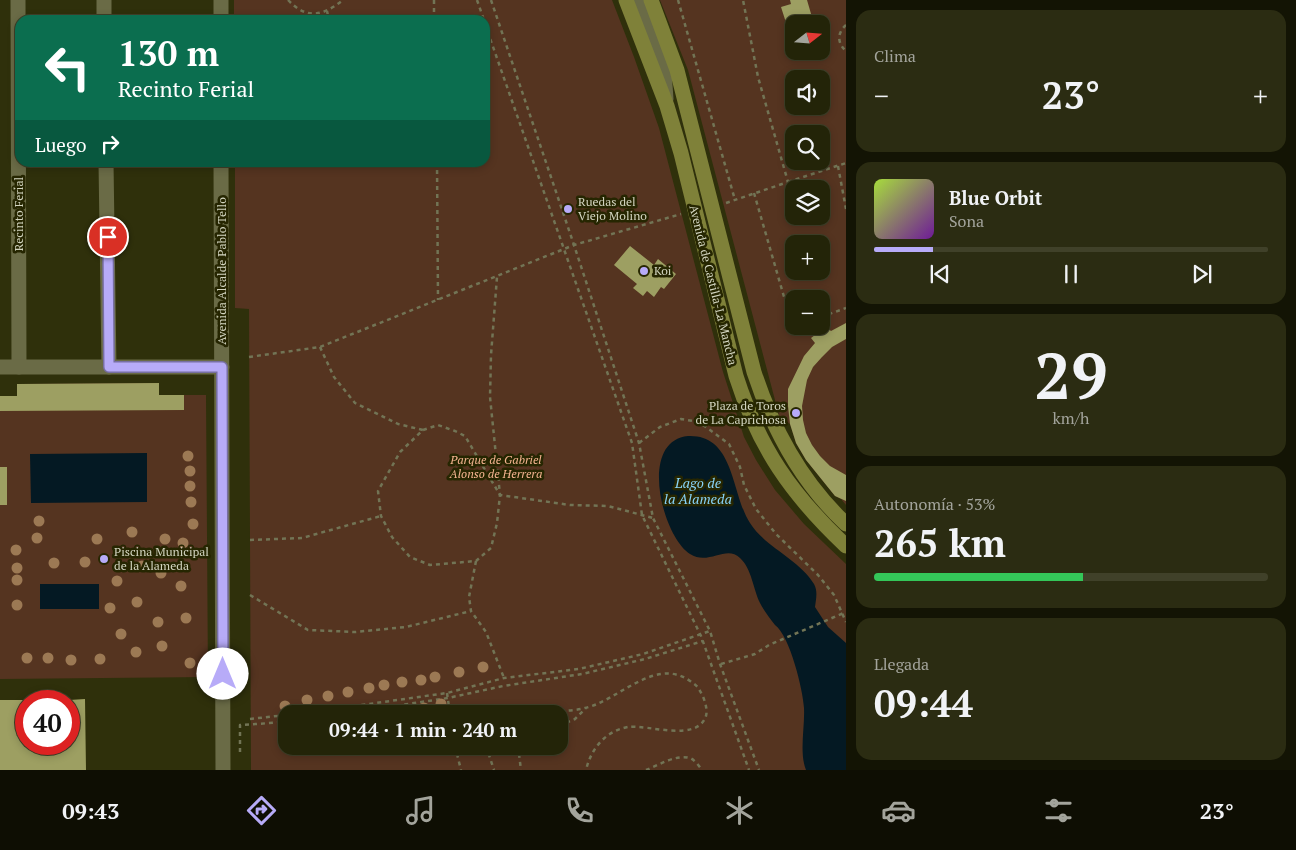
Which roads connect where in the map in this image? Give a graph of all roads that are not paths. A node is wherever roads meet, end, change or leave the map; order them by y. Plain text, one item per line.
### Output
1 (18, 0) edge
2 (104, 0) edge
3 (221, 0) edge
4 (626, 0) edge
5 (638, 0) edge
6 (651, 0) edge
7 (18, 15) edge
8 (104, 15) edge
9 (221, 15) edge
10 (667, 106) junction
11 (19, 167) edge
12 (106, 167) edge
13 (221, 167) edge
14 (0, 367) edge
15 (20, 367) junction
16 (109, 367) junction
17 (222, 367) junction
18 (846, 524) edge
19 (846, 546) edge
20 (223, 770) edge

1 - 7 street, Recinto Ferial
2 - 8 street
3 - 9 street
4 - 10 main road, Avenida de Castilla-La Mancha
5 - 10 street
6 - 18 main road, Avenida de Castilla-La Mancha
10 - 19 main road, Avenida de Castilla-La Mancha
11 - 15 street, Recinto Ferial
12 - 16 street
13 - 17 street, Avenida Alcalde Pablo Tello
14 - 15 street
15 - 16 street
16 - 17 street
17 - 20 street, Avenida Alcalde Pablo Tello

